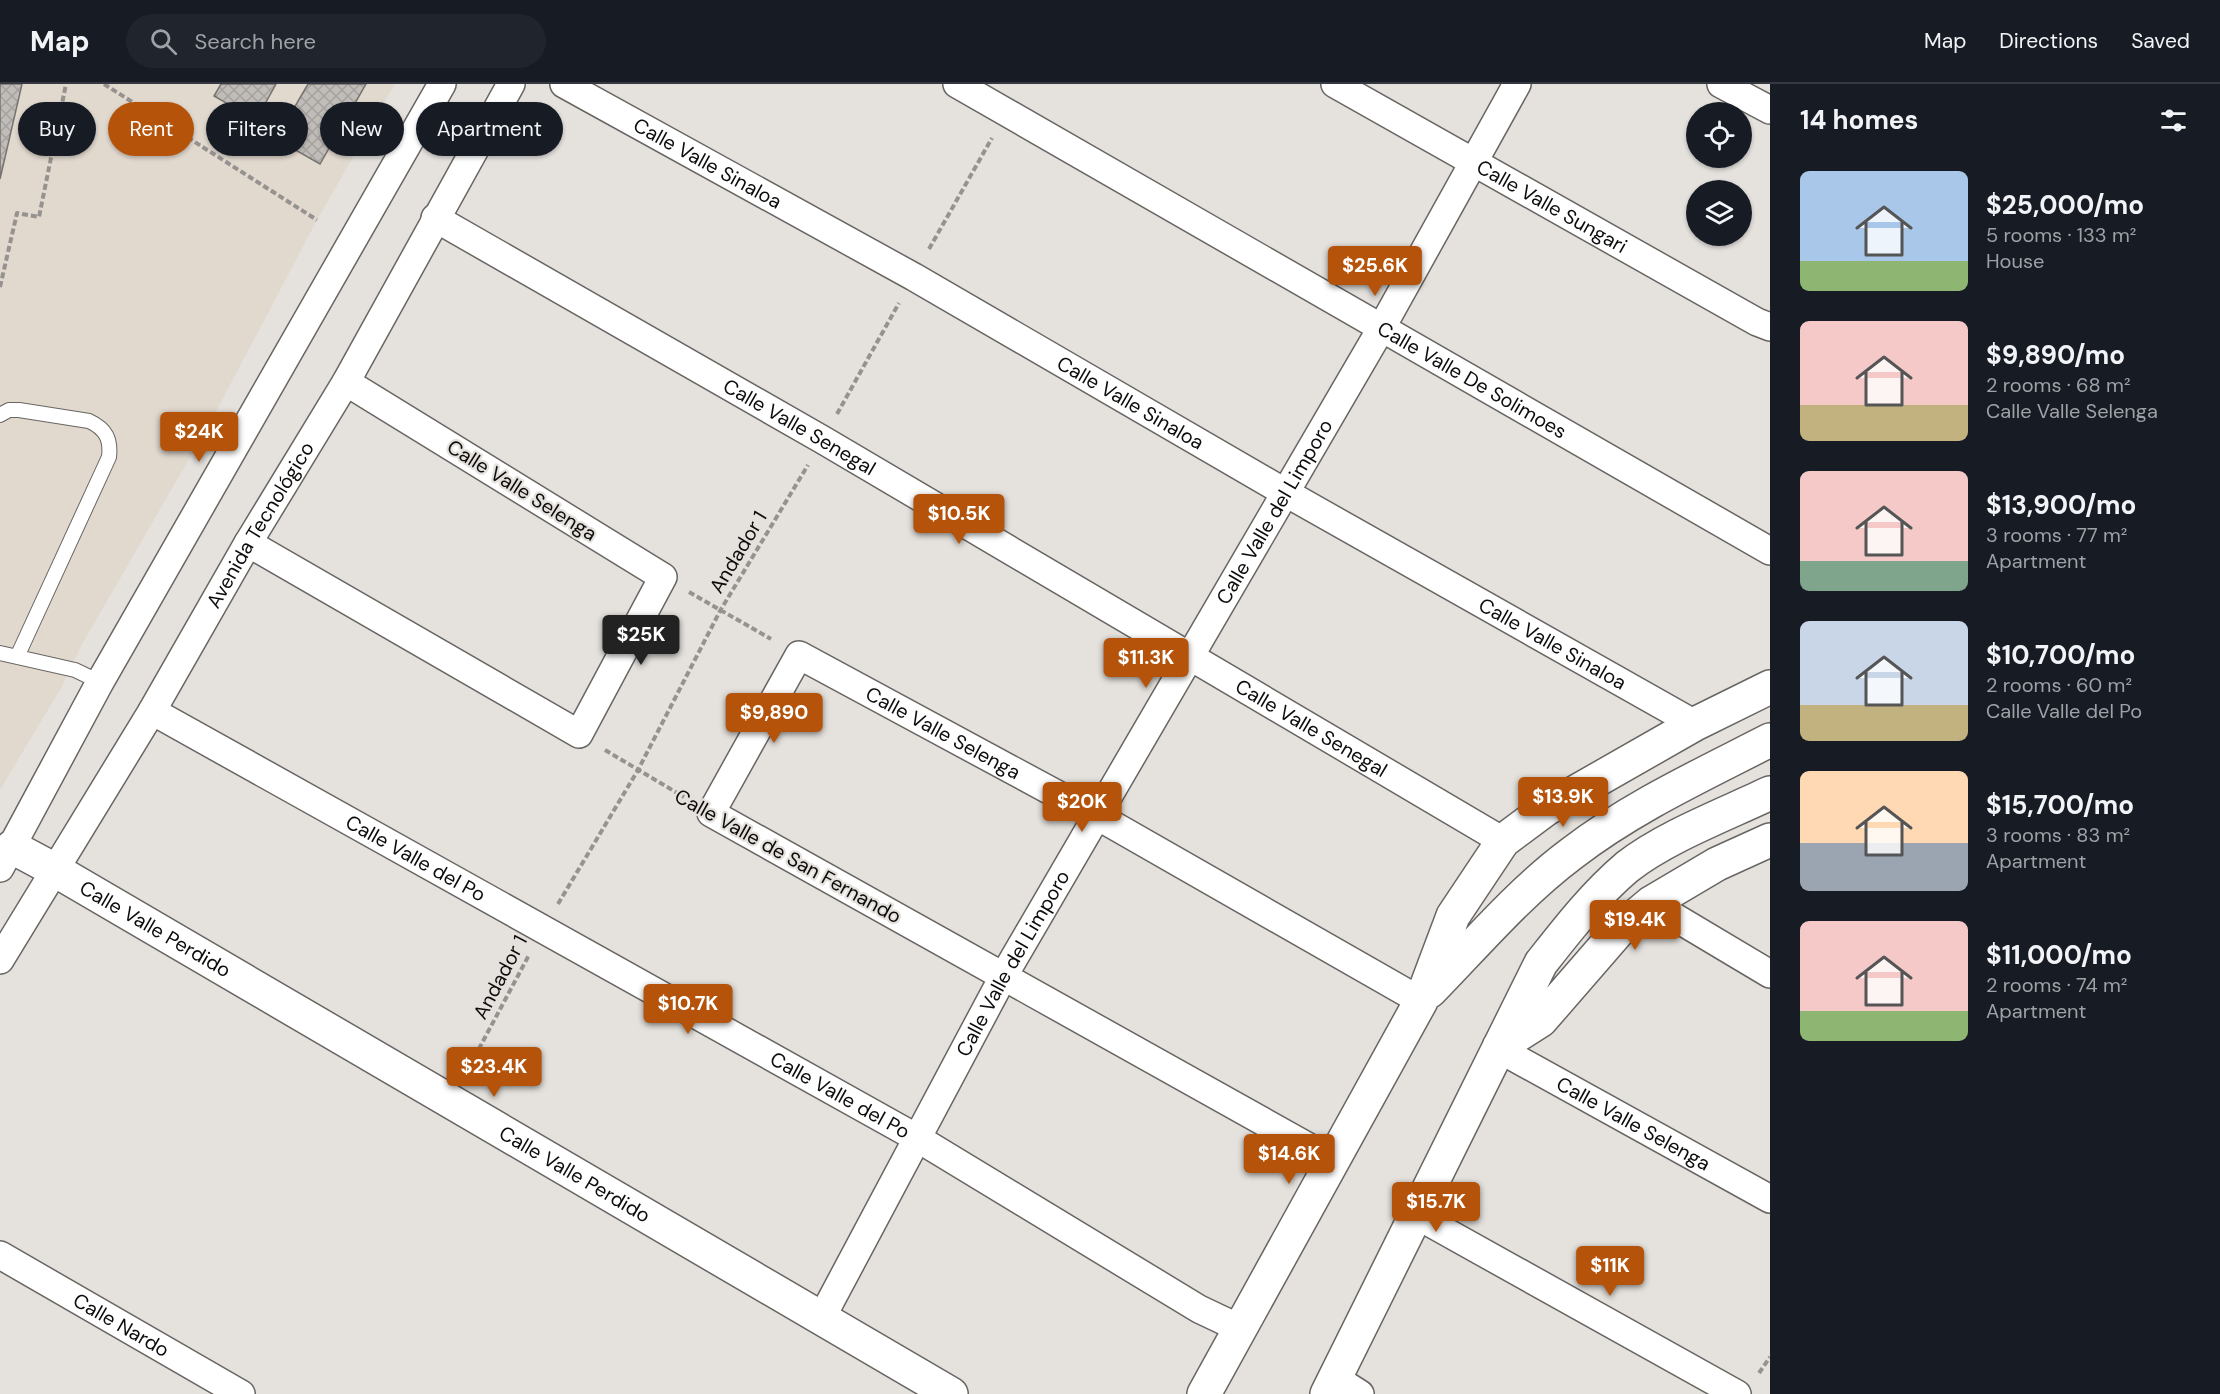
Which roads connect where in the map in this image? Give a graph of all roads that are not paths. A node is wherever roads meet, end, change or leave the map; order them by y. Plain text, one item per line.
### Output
1 (442, 84) edge
2 (511, 84) edge
3 (564, 84) edge
4 (957, 84) edge
5 (1335, 84) edge
6 (1517, 84) edge
7 (1721, 84) edge
8 (1770, 110) edge
9 (1473, 163) junction
10 (435, 218) junction
11 (1382, 327) junction
12 (1770, 327) edge
13 (346, 382) junction
14 (0, 415) edge
15 (1286, 493) junction
16 (248, 543) junction
17 (1770, 551) edge
18 (0, 652) edge
19 (799, 655) joint
20 (1191, 655) junction
21 (17, 657) junction
22 (100, 682) junction
23 (1770, 687) edge
24 (152, 711) junction
25 (1695, 724) junction
26 (1770, 740) edge
27 (1770, 793) edge
28 (1099, 817) junction
29 (1770, 840) edge
30 (1503, 841) junction
31 (6, 857) edge
32 (53, 869) junction
33 (1651, 903) junction
34 (0, 960) edge
35 (1770, 974) edge
36 (1003, 977) junction
37 (1421, 1001) junction
38 (1497, 1047) junction
39 (917, 1138) junction
40 (1332, 1160) junction
41 (1770, 1199) edge
42 (1416, 1215) junction
43 (0, 1255) edge
44 (820, 1318) junction
45 (1239, 1329) junction
46 (1213, 1388) edge
47 (1340, 1389) edge
48 (241, 1394) edge
49 (951, 1394) edge
50 (1737, 1394) edge

1 - 22 street
2 - 10 street, Avenida Tecnológico
3 - 15 street, Calle Valle Sinaloa
4 - 11 street, Calle Valle De Solimoes
5 - 9 street, Calle Valle Sungari
6 - 9 street, Calle Valle del Limporo
7 - 8 street
9 - 11 street, Calle Valle del Limporo
9 - 12 street, Calle Valle Sungari
10 - 13 street, Avenida Tecnológico
10 - 20 street, Calle Valle Senegal
11 - 15 street, Calle Valle del Limporo
11 - 17 street, Calle Valle De Solimoes
13 - 16 street, Avenida Tecnológico
13 - 16 street, Calle Valle Selenga
14 - 21 lane
15 - 20 street, Calle Valle del Limporo
15 - 25 street, Calle Valle Sinaloa
16 - 24 street, Avenida Tecnológico
18 - 21 lane
19 - 28 street, Calle Valle Selenga
19 - 36 street, Calle Valle de San Fernando
20 - 28 street, Calle Valle del Limporo
20 - 30 street, Calle Valle Senegal
21 - 22 lane
22 - 31 street
23 - 25 main road
24 - 32 street, Avenida Tecnológico
24 - 39 street, Calle Valle del Po
25 - 30 main road
26 - 37 main road
27 - 38 main road
28 - 36 street, Calle Valle del Limporo
28 - 37 street, Calle Valle Selenga
29 - 33 main road
30 - 37 main road
31 - 32 main road, Calle Valle Perdido
32 - 34 street, Avenida Tecnológico
32 - 44 main road, Calle Valle Perdido
33 - 35 street
33 - 38 main road
36 - 39 street, Calle Valle del Limporo
36 - 40 street, Calle Valle de San Fernando
37 - 40 main road
38 - 41 street, Calle Valle Selenga
38 - 42 main road
39 - 44 street, Calle Valle del Limporo
39 - 45 street, Calle Valle del Po
40 - 45 main road
42 - 47 main road
42 - 50 street
43 - 48 street, Calle Nardo
44 - 49 main road, Calle Valle Perdido
45 - 46 main road

